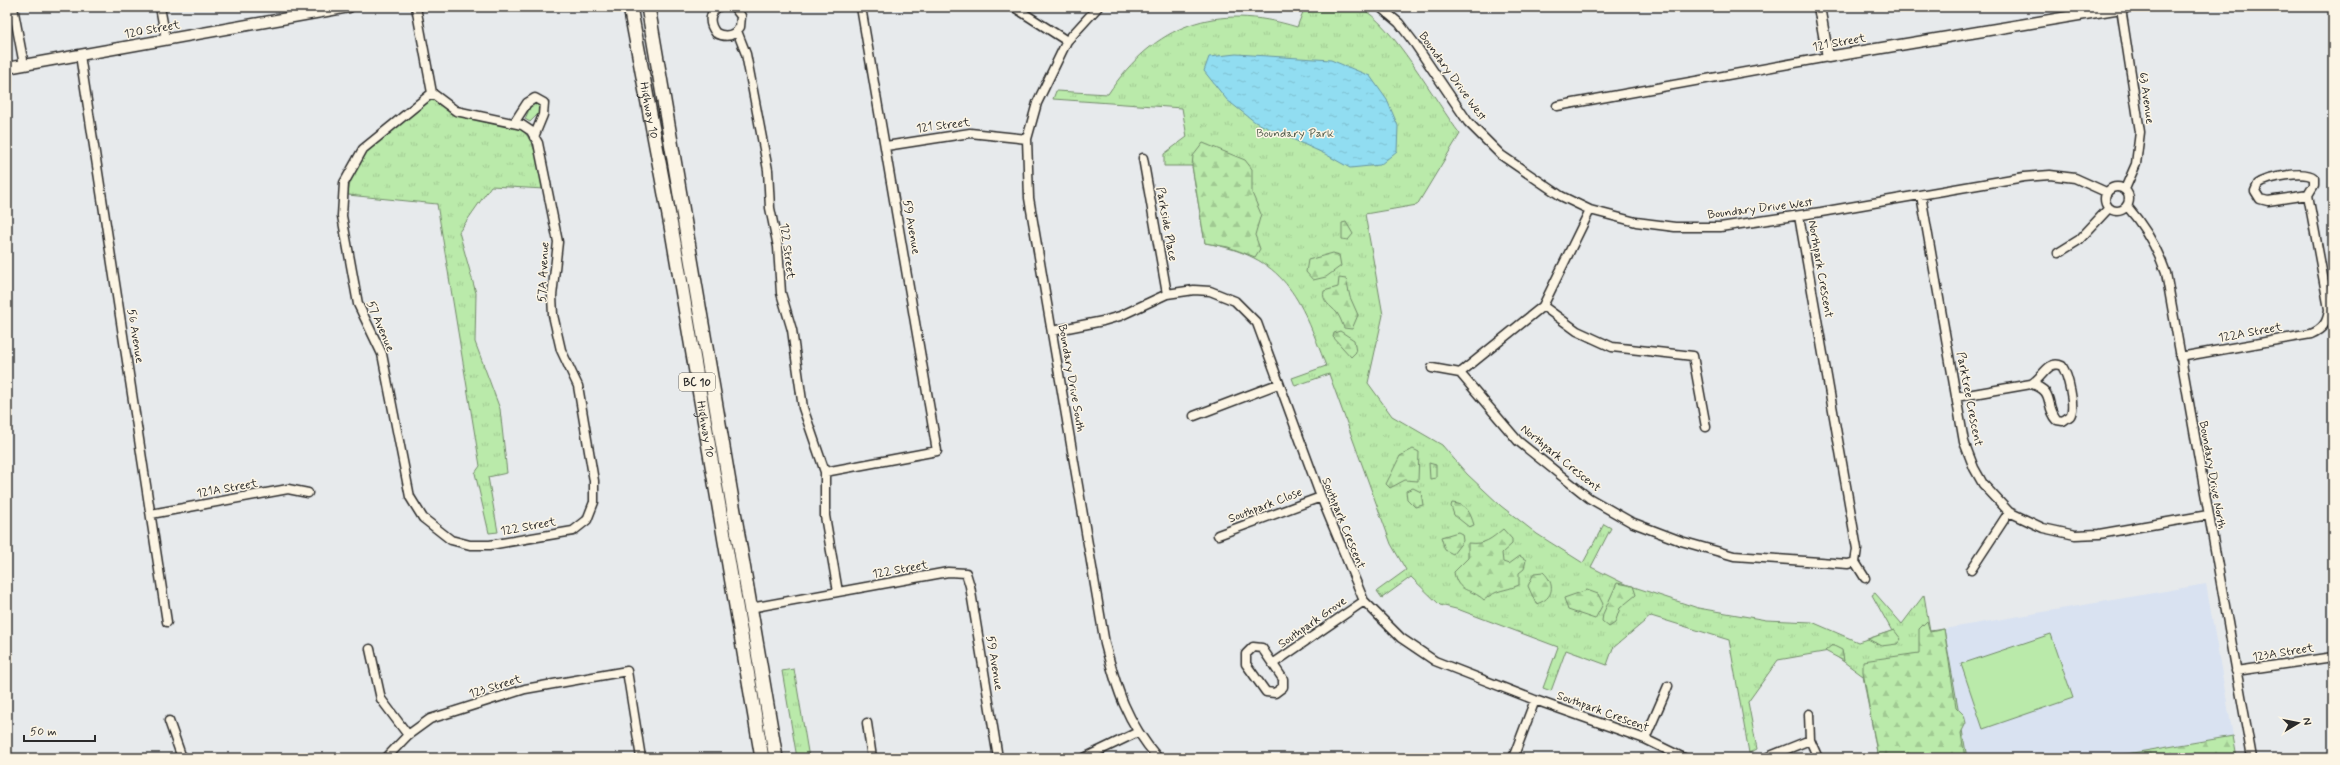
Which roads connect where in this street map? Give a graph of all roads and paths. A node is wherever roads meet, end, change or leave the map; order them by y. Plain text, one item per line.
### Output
1 (13, 7) edge
2 (160, 7) edge
3 (349, 7) edge
4 (416, 7) edge
5 (630, 7) edge
6 (718, 7) edge
7 (734, 7) edge
8 (862, 7) edge
9 (1014, 7) edge
10 (1098, 7) edge
11 (1380, 7) edge
12 (1819, 7) edge
13 (649, 8) edge
14 (2124, 8) edge
15 (737, 31) junction
16 (166, 39) junction
17 (1067, 41) junction
18 (80, 55) junction
19 (1828, 57) junction
20 (24, 65) junction
21 (7, 68) edge
22 (432, 93) junction
23 (1557, 106) dead end
24 (514, 123) junction
25 (534, 137) junction
26 (1027, 139) junction
27 (886, 146) junction
28 (1143, 158) dead end
29 (2125, 189) junction
30 (2106, 192) junction
31 (2308, 194) junction
32 (1921, 195) junction
33 (2127, 206) junction
34 (2109, 208) junction
35 (1590, 210) junction
36 (1799, 216) junction
37 (2058, 253) dead end
38 (1167, 294) junction
39 (1543, 306) junction
40 (1052, 331) junction
41 (2180, 356) junction
42 (1432, 368) dead end
43 (1460, 373) junction
44 (1278, 384) junction
45 (2031, 384) junction
46 (1956, 397) junction
47 (1194, 416) dead end
48 (1706, 427) dead end
49 (825, 472) junction
50 (308, 493) dead end
51 (1321, 497) junction
52 (594, 502) joint
53 (2009, 512) junction
54 (151, 514) junction
55 (2208, 515) junction
56 (1218, 535) dead end
57 (451, 540) joint
58 (1855, 562) junction
59 (1970, 570) dead end
60 (966, 573) joint
61 (1864, 578) dead end
62 (838, 592) junction
63 (1364, 600) junction
64 (750, 608) junction
65 (167, 622) dead end
66 (370, 649) dead end
67 (2333, 657) edge
68 (1274, 663) junction
69 (2236, 672) junction
70 (1668, 686) dead end
71 (1535, 700) junction
72 (1809, 714) dead end
73 (169, 721) dead end
74 (867, 723) dead end
75 (1138, 732) junction
76 (408, 735) junction
77 (1645, 739) junction
78 (1810, 740) junction
79 (182, 758) edge
80 (386, 758) edge
81 (641, 758) edge
82 (762, 758) edge
83 (776, 758) edge
84 (872, 758) edge
85 (998, 758) edge
86 (1084, 758) edge
87 (1158, 758) edge
88 (1513, 758) edge
89 (1684, 758) edge
90 (1764, 758) edge
91 (1818, 758) edge
92 (2252, 758) edge

1 - 20 street
2 - 16 street
3 - 16 street, 120 Street
4 - 22 street
5 - 82 highway, Highway 10 / BC 10
6 - 15 street
7 - 15 street, 122 Street
8 - 27 street, 59 Avenue
9 - 17 street
10 - 17 street, Boundary Drive South
11 - 35 street, Boundary Drive West
12 - 19 street
13 - 64 highway, Highway 10 / BC 10
14 - 19 street, 121 Street
14 - 29 street, 63 Avenue
15 - 49 street, 122 Street
16 - 18 street, 120 Street
17 - 26 street, Boundary Drive South
18 - 20 street, 120 Street
18 - 54 street, 56 Avenue
19 - 23 street, 121 Street
20 - 21 street, 120 Street
22 - 24 street, 57A Avenue
22 - 57 street, 57 Avenue
24 - 25 street, 57A Avenue
24 - 25 street
25 - 52 street, 57A Avenue
26 - 27 street, 121 Street
26 - 40 street, Boundary Drive South
27 - 49 street, 59 Avenue
28 - 38 street, Parkside Place
29 - 30 street
29 - 33 street
30 - 32 street, Boundary Drive West
30 - 34 street
31 - 31 street
31 - 41 street, 122A Street
32 - 36 street, Boundary Drive West
32 - 46 street, Parktree Crescent
33 - 34 street
33 - 41 street, Boundary Drive North
34 - 37 street
35 - 36 street, Boundary Drive West
35 - 39 street
36 - 58 street, Northpark Crescent
38 - 40 street, Southpark Crescent
38 - 44 street, Southpark Crescent
39 - 43 street
39 - 48 street
40 - 75 street, Boundary Drive South
41 - 55 street, Boundary Drive North
42 - 43 street
43 - 58 street, Northpark Crescent
44 - 47 street
44 - 51 street, Southpark Crescent
45 - 45 street
45 - 46 street
46 - 53 street, Parktree Crescent
49 - 62 street, 122 Street
50 - 54 street, 121A Street
51 - 56 street, Southpark Close
51 - 63 street, Southpark Crescent
52 - 57 street, 122 Street
53 - 55 street, Parktree Crescent
53 - 59 street
54 - 65 street, 56 Avenue
55 - 69 street, Boundary Drive North
58 - 61 street
60 - 62 street, 122 Street
60 - 85 street, 59 Avenue
62 - 64 street, 122 Street
63 - 68 street, Southpark Grove
63 - 71 street, Southpark Crescent
64 - 83 highway, Highway 10 / BC 10
66 - 76 street
67 - 69 street, 123A Street
68 - 68 street, Southpark Grove
69 - 92 street, Boundary Drive North
70 - 77 street
71 - 77 street, Southpark Crescent
71 - 88 street
72 - 78 street
73 - 79 street
74 - 84 street
75 - 86 street
75 - 87 street, Boundary Drive South
76 - 80 street, 123 Street
76 - 81 street, 123 Street
77 - 89 street, Southpark Crescent
78 - 90 street
78 - 91 street

